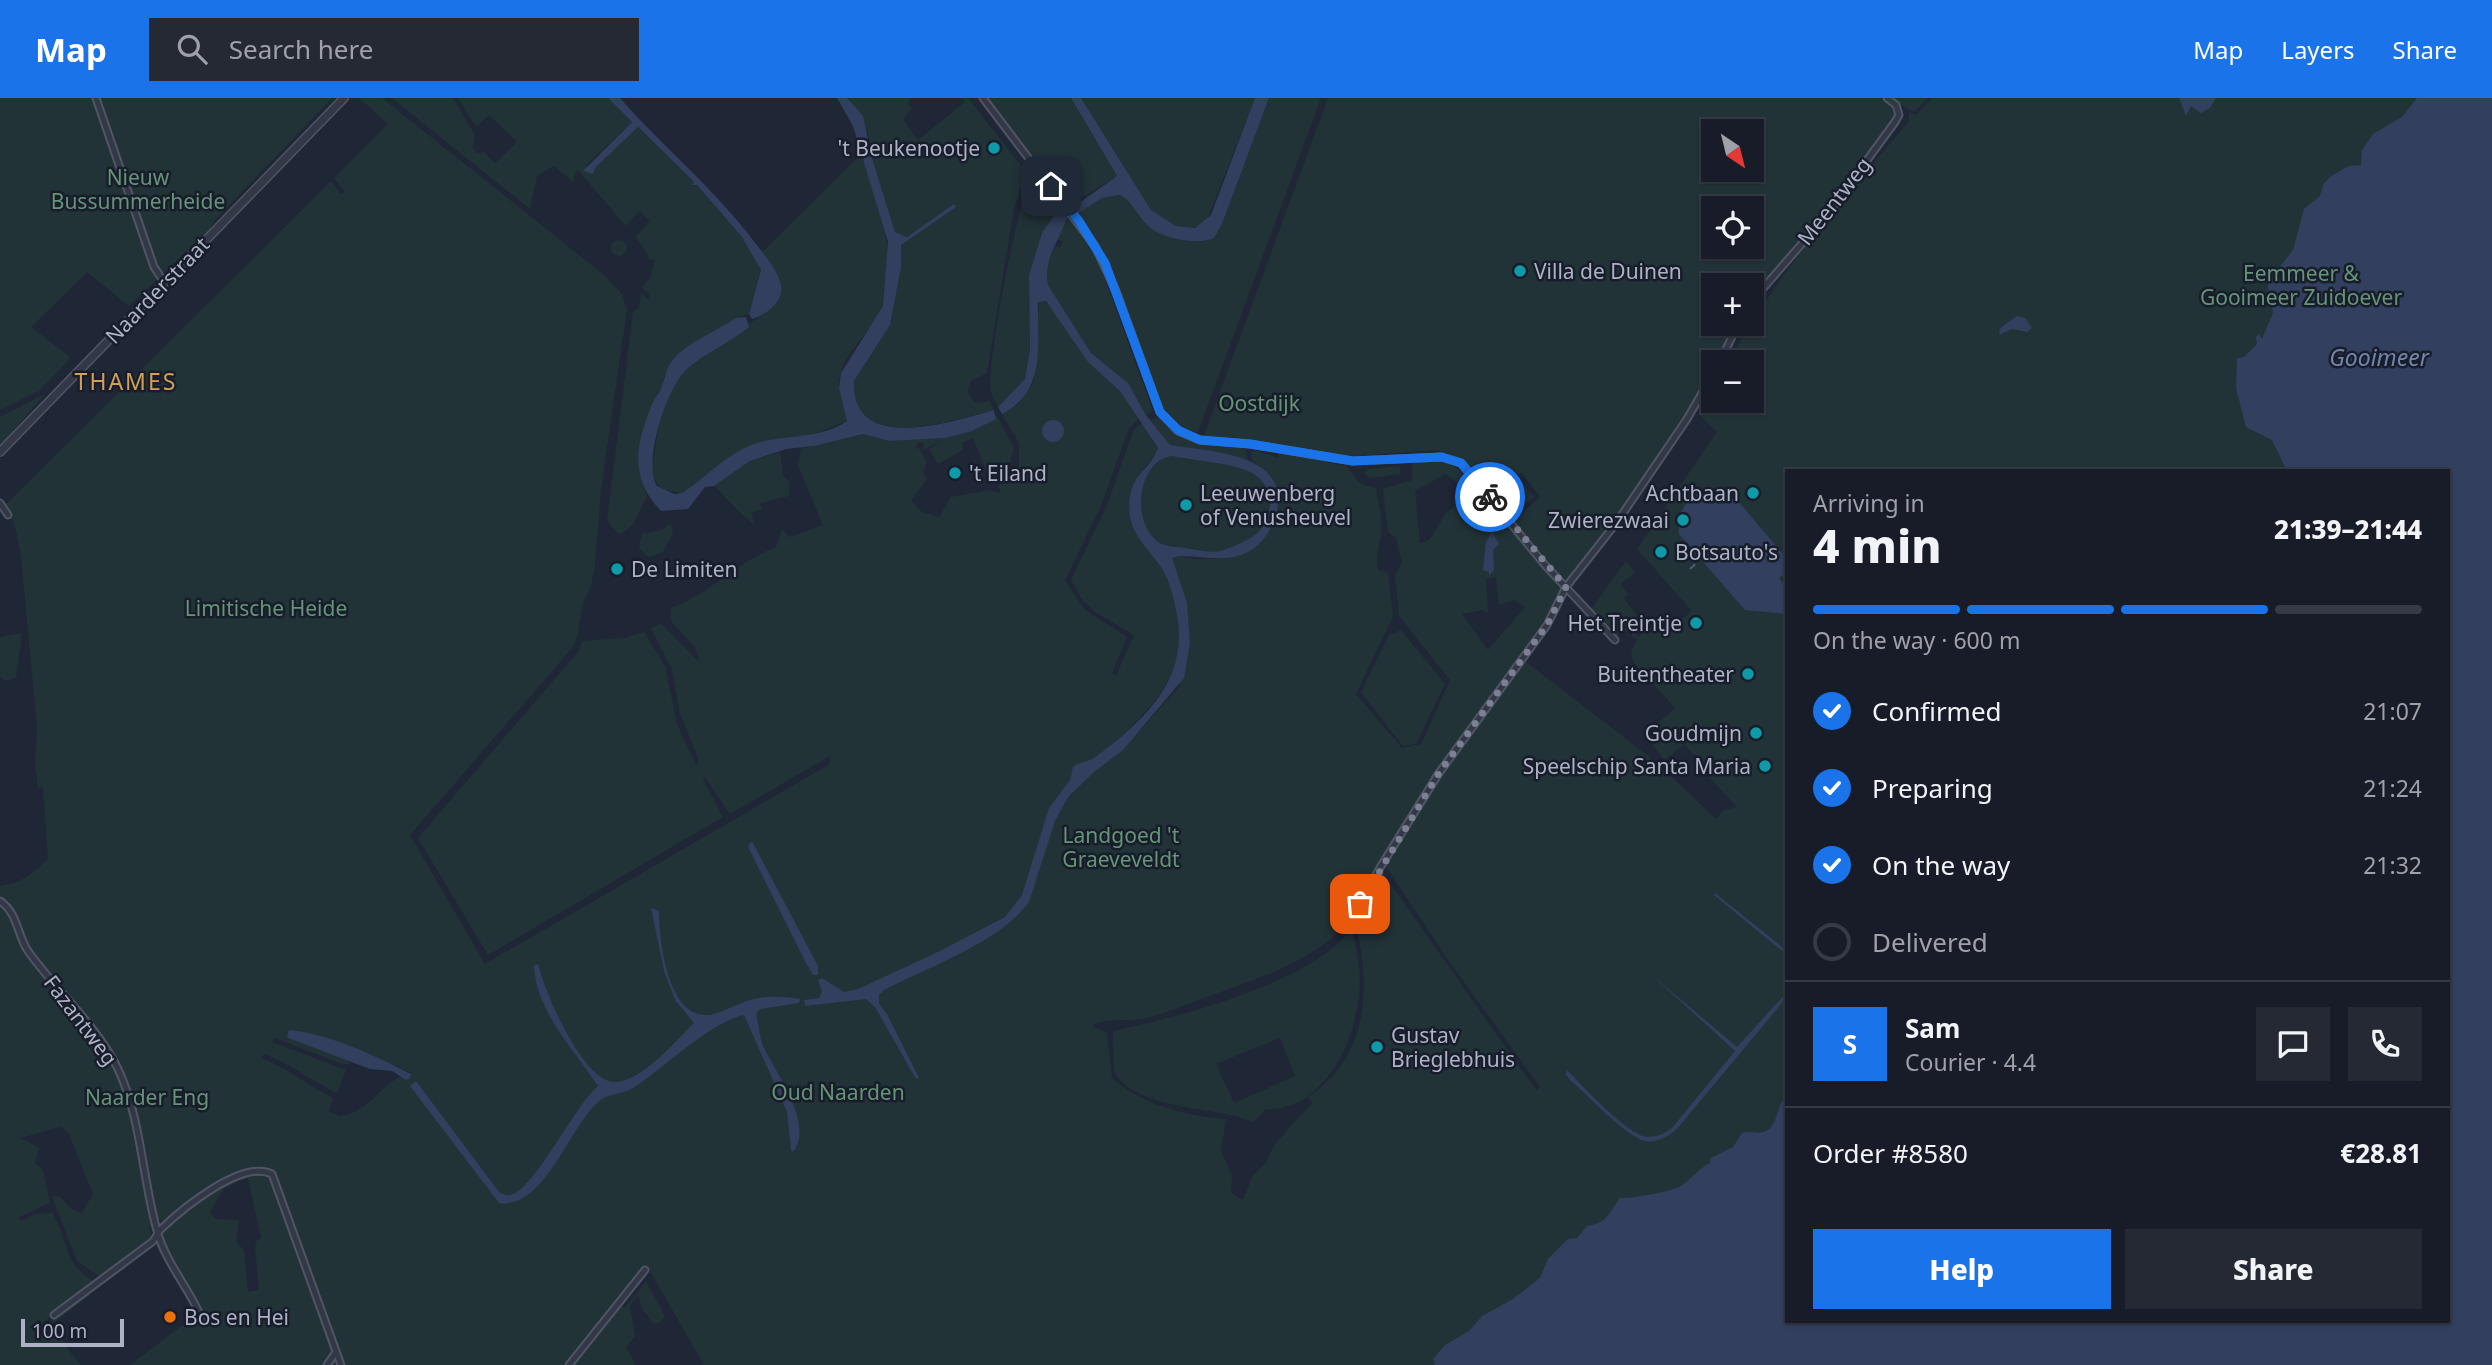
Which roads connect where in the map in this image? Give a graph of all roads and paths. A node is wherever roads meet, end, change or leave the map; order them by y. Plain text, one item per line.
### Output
1 (96, 98) edge
2 (344, 98) edge
3 (983, 98) edge
4 (1887, 98) edge
5 (164, 282) junction
6 (1764, 287) edge
7 (1701, 395) edge
8 (0, 452) edge
9 (0, 503) edge
10 (8, 515) dead end
11 (1566, 587) junction
12 (1615, 640) dead end
13 (0, 901) edge
14 (1349, 923) dead end
15 (157, 1235) junction
16 (645, 1270) dead end
17 (54, 1315) dead end
18 (202, 1320) dead end
19 (336, 1352) junction
20 (327, 1365) edge
21 (341, 1365) edge
22 (569, 1365) edge

1 - 5 street
2 - 5 street, Naarderstraat
3 - 11 street
4 - 6 street, Meentweg
5 - 8 street, Naarderstraat
7 - 11 street
9 - 10 street
11 - 12 street
11 - 14 street
13 - 15 street, Fazantweg
15 - 17 street
15 - 18 street, Fazantweg
15 - 19 street
16 - 22 street
19 - 20 street
19 - 21 street

